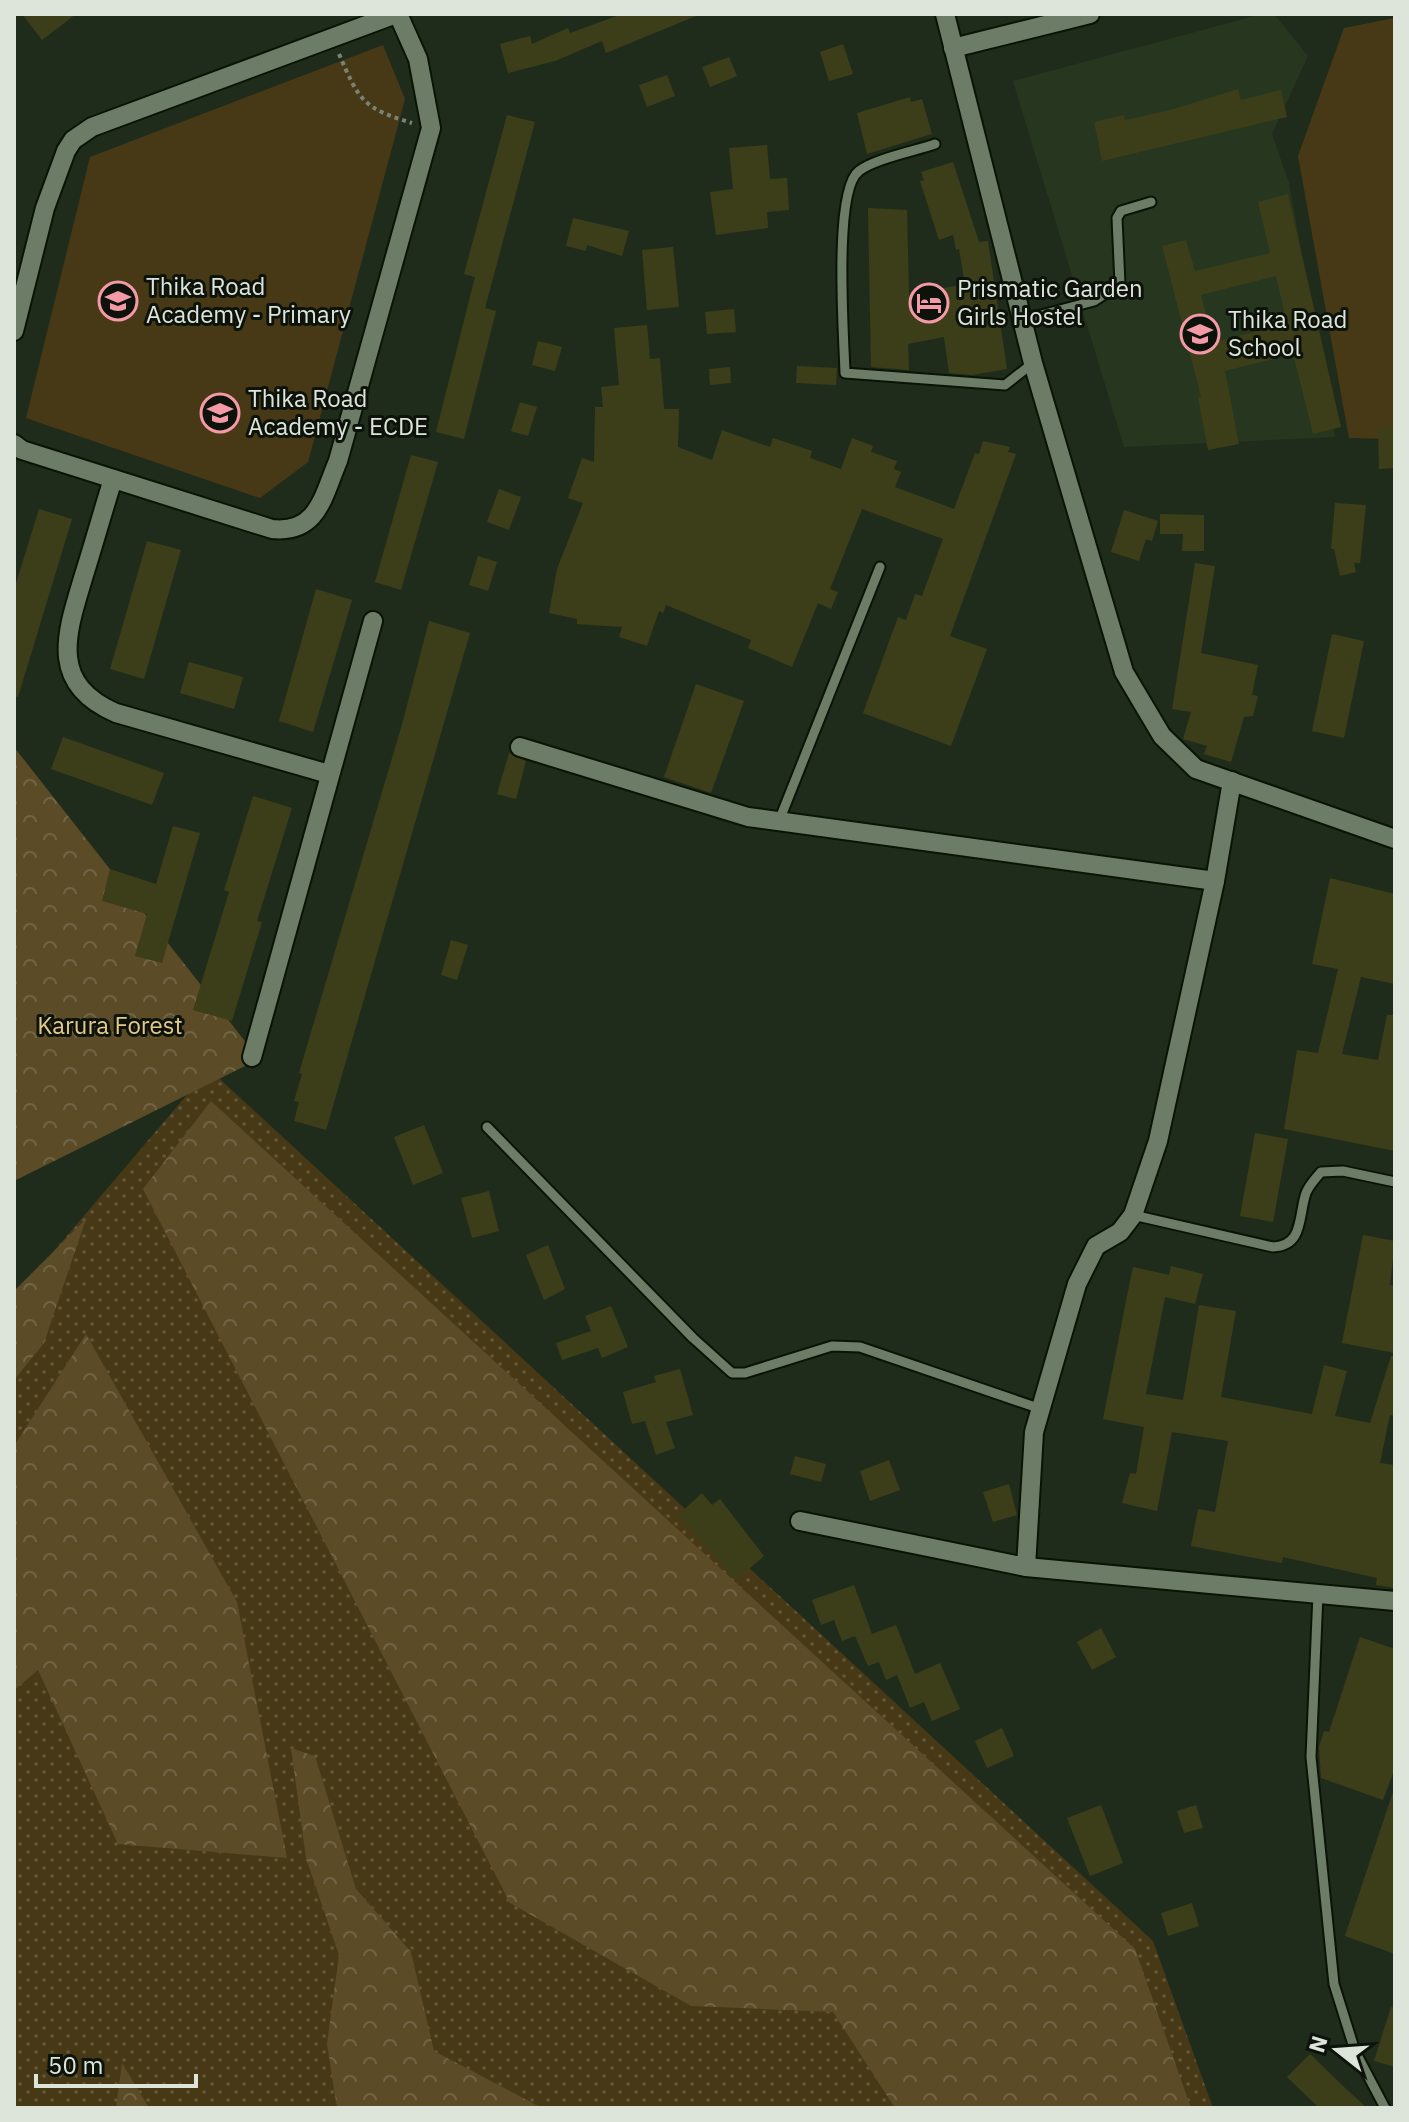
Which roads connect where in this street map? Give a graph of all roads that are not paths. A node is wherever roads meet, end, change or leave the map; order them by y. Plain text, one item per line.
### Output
1 (397, 14) edge
2 (945, 14) edge
3 (1090, 14) edge
4 (1052, 19) edge
5 (953, 48) junction
6 (935, 144) dead end
7 (1151, 202) dead end
8 (1022, 320) junction
9 (14, 331) edge
10 (1033, 363) junction
11 (14, 444) edge
12 (113, 479) junction
13 (880, 567) dead end
14 (373, 621) dead end
15 (520, 747) dead end
16 (329, 774) junction
17 (1232, 781) junction
18 (779, 821) junction
19 (1395, 839) edge
20 (1215, 881) junction
21 (252, 1057) dead end
22 (487, 1127) dead end
23 (1395, 1182) edge
24 (1133, 1215) junction
25 (1041, 1409) junction
26 (800, 1521) dead end
27 (1026, 1567) junction
28 (1318, 1594) junction
29 (1395, 1601) edge
30 (1385, 2108) edge

1 - 9 street
1 - 12 street
2 - 5 street
3 - 4 street
4 - 5 street
5 - 8 street
6 - 10 lane
7 - 8 lane
8 - 10 street
10 - 17 street
11 - 12 street
12 - 16 street
13 - 18 lane
14 - 16 street
15 - 18 street
16 - 21 street
17 - 19 street
17 - 20 street
18 - 20 street
20 - 24 street
22 - 25 lane
23 - 24 lane
24 - 25 street
25 - 27 street
26 - 27 street
27 - 28 street
28 - 29 street
28 - 30 lane

